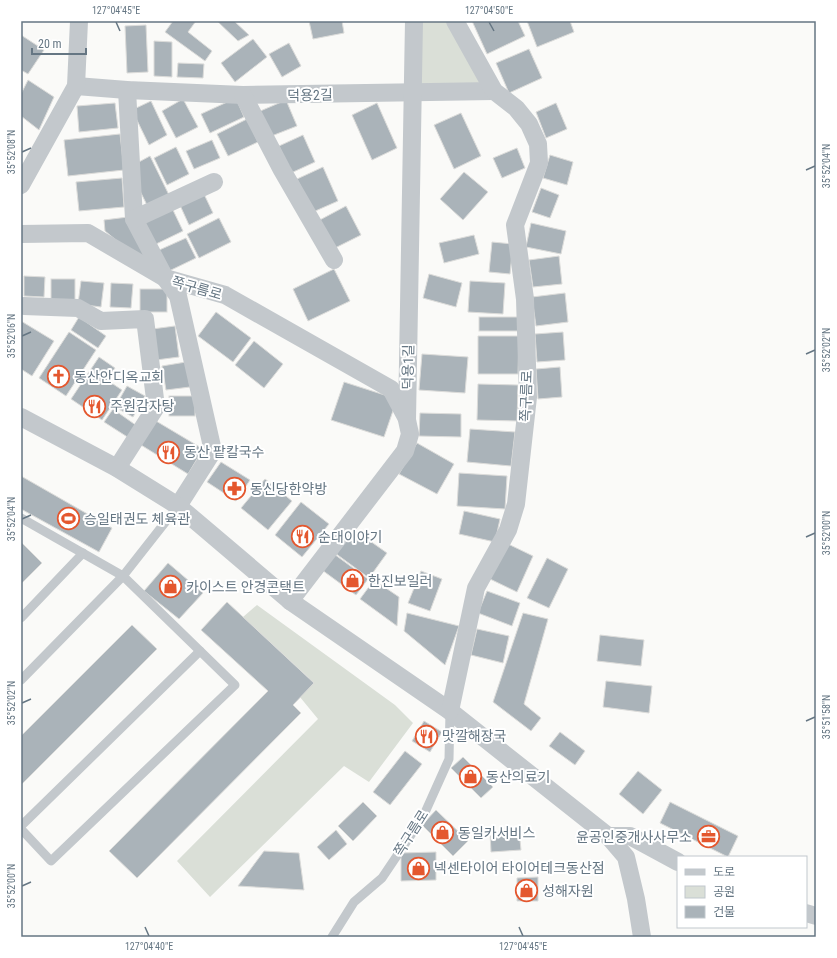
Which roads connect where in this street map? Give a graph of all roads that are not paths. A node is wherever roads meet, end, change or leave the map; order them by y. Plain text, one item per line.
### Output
1 (79, 21) edge
2 (414, 21) edge
3 (455, 21) edge
4 (76, 86) junction
5 (127, 90) junction
6 (494, 91) junction
7 (413, 93) junction
8 (242, 96) junction
9 (214, 182) dead end
10 (21, 185) edge
11 (134, 219) junction
12 (21, 234) edge
13 (334, 260) dead end
14 (165, 278) junction
15 (24, 306) dead end
16 (21, 416) edge
17 (407, 420) junction
18 (117, 468) junction
19 (178, 506) junction
20 (21, 518) edge
21 (83, 553) junction
22 (123, 576) junction
23 (290, 601) junction
24 (21, 618) edge
25 (200, 651) junction
26 (21, 680) edge
27 (450, 711) junction
28 (21, 828) edge
29 (608, 836) junction
30 (677, 861) edge
31 (332, 937) edge
32 (642, 937) edge

1 - 4 street
2 - 7 street, 덕용1길
3 - 6 street
4 - 5 street, 덕용2길
4 - 10 street
5 - 8 street, 덕용2길
5 - 11 street
6 - 7 street, 덕용2길
6 - 27 street, 쪽구름로
7 - 8 street, 덕용2길
7 - 17 street, 덕용1길
8 - 13 street
9 - 11 street
11 - 14 street
12 - 14 street
14 - 17 street, 쪽구름로
14 - 19 street, 쪽구름로
15 - 18 street
16 - 18 street
17 - 23 street, 덕용1길
18 - 19 street
19 - 22 lane
19 - 23 street
20 - 21 lane
21 - 22 lane
21 - 24 lane
22 - 25 lane
22 - 26 lane
23 - 27 street
25 - 28 lane
25 - 28 lane
27 - 29 street
27 - 31 lane, 쪽구름로
29 - 30 street
29 - 32 street

